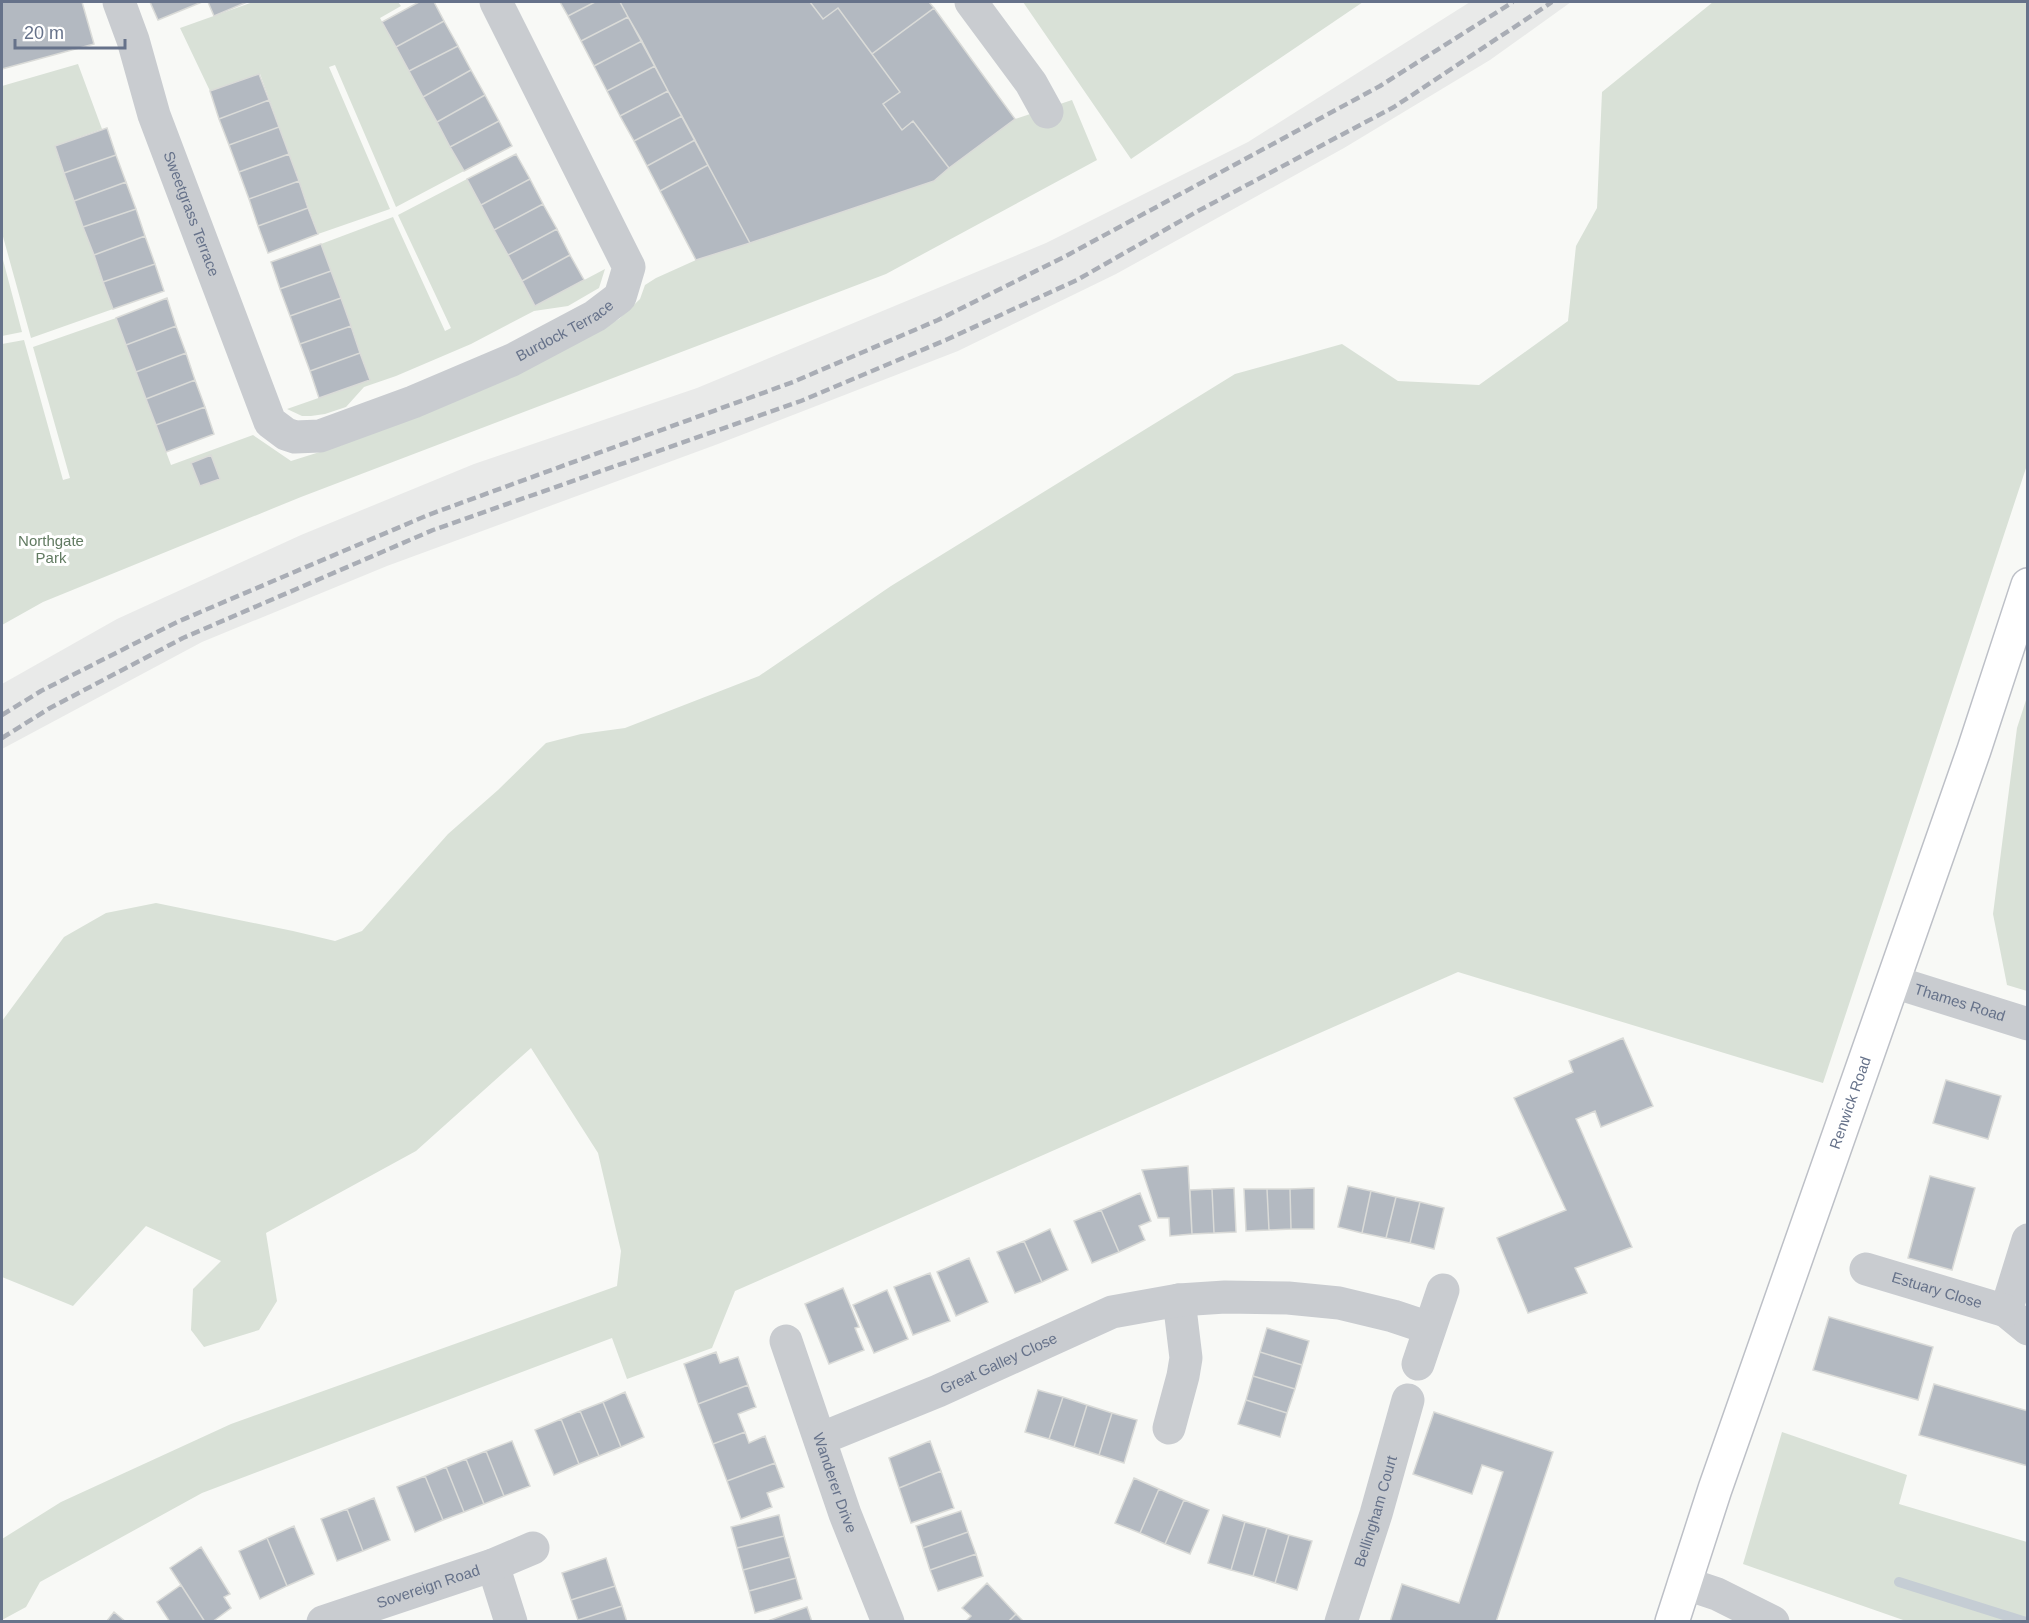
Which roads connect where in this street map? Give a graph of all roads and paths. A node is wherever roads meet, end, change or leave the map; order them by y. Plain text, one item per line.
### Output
1 (119, 2) edge
2 (496, 2) edge
3 (971, 2) edge
4 (1047, 112) dead end
5 (270, 422) joint
6 (2028, 585) edge
7 (1894, 982) junction
8 (2028, 1024) edge
9 (2028, 1240) edge
10 (1866, 1269) dead end
11 (1443, 1290) dead end
12 (1179, 1300) junction
13 (2017, 1320) edge
14 (1429, 1328) junction
15 (786, 1341) dead end
16 (1418, 1364) dead end
17 (1408, 1400) dead end
18 (1169, 1428) dead end
19 (820, 1439) junction
20 (533, 1548) dead end
21 (493, 1565) junction
22 (1684, 1583) junction
23 (322, 1622) edge
24 (511, 1622) edge
25 (888, 1622) edge
26 (1341, 1622) edge
27 (1672, 1622) edge
28 (1773, 1622) edge

1 - 5 street, Sweetgrass Terrace
2 - 5 street, Burdock Terrace
3 - 4 street
6 - 7 street, Renwick Road
7 - 8 street, Thames Road
7 - 22 street, Renwick Road
9 - 13 street, Estuary Close
10 - 13 street, Estuary Close
11 - 14 street
12 - 14 street, Great Galley Close
12 - 18 street
12 - 19 street, Great Galley Close
14 - 16 street
15 - 19 street, Wanderer Drive
17 - 26 street, Bellingham Court
19 - 25 street, Wanderer Drive
20 - 21 street, Sovereign Road
21 - 23 street, Sovereign Road
21 - 24 street
22 - 27 street, Renwick Road
22 - 28 street

